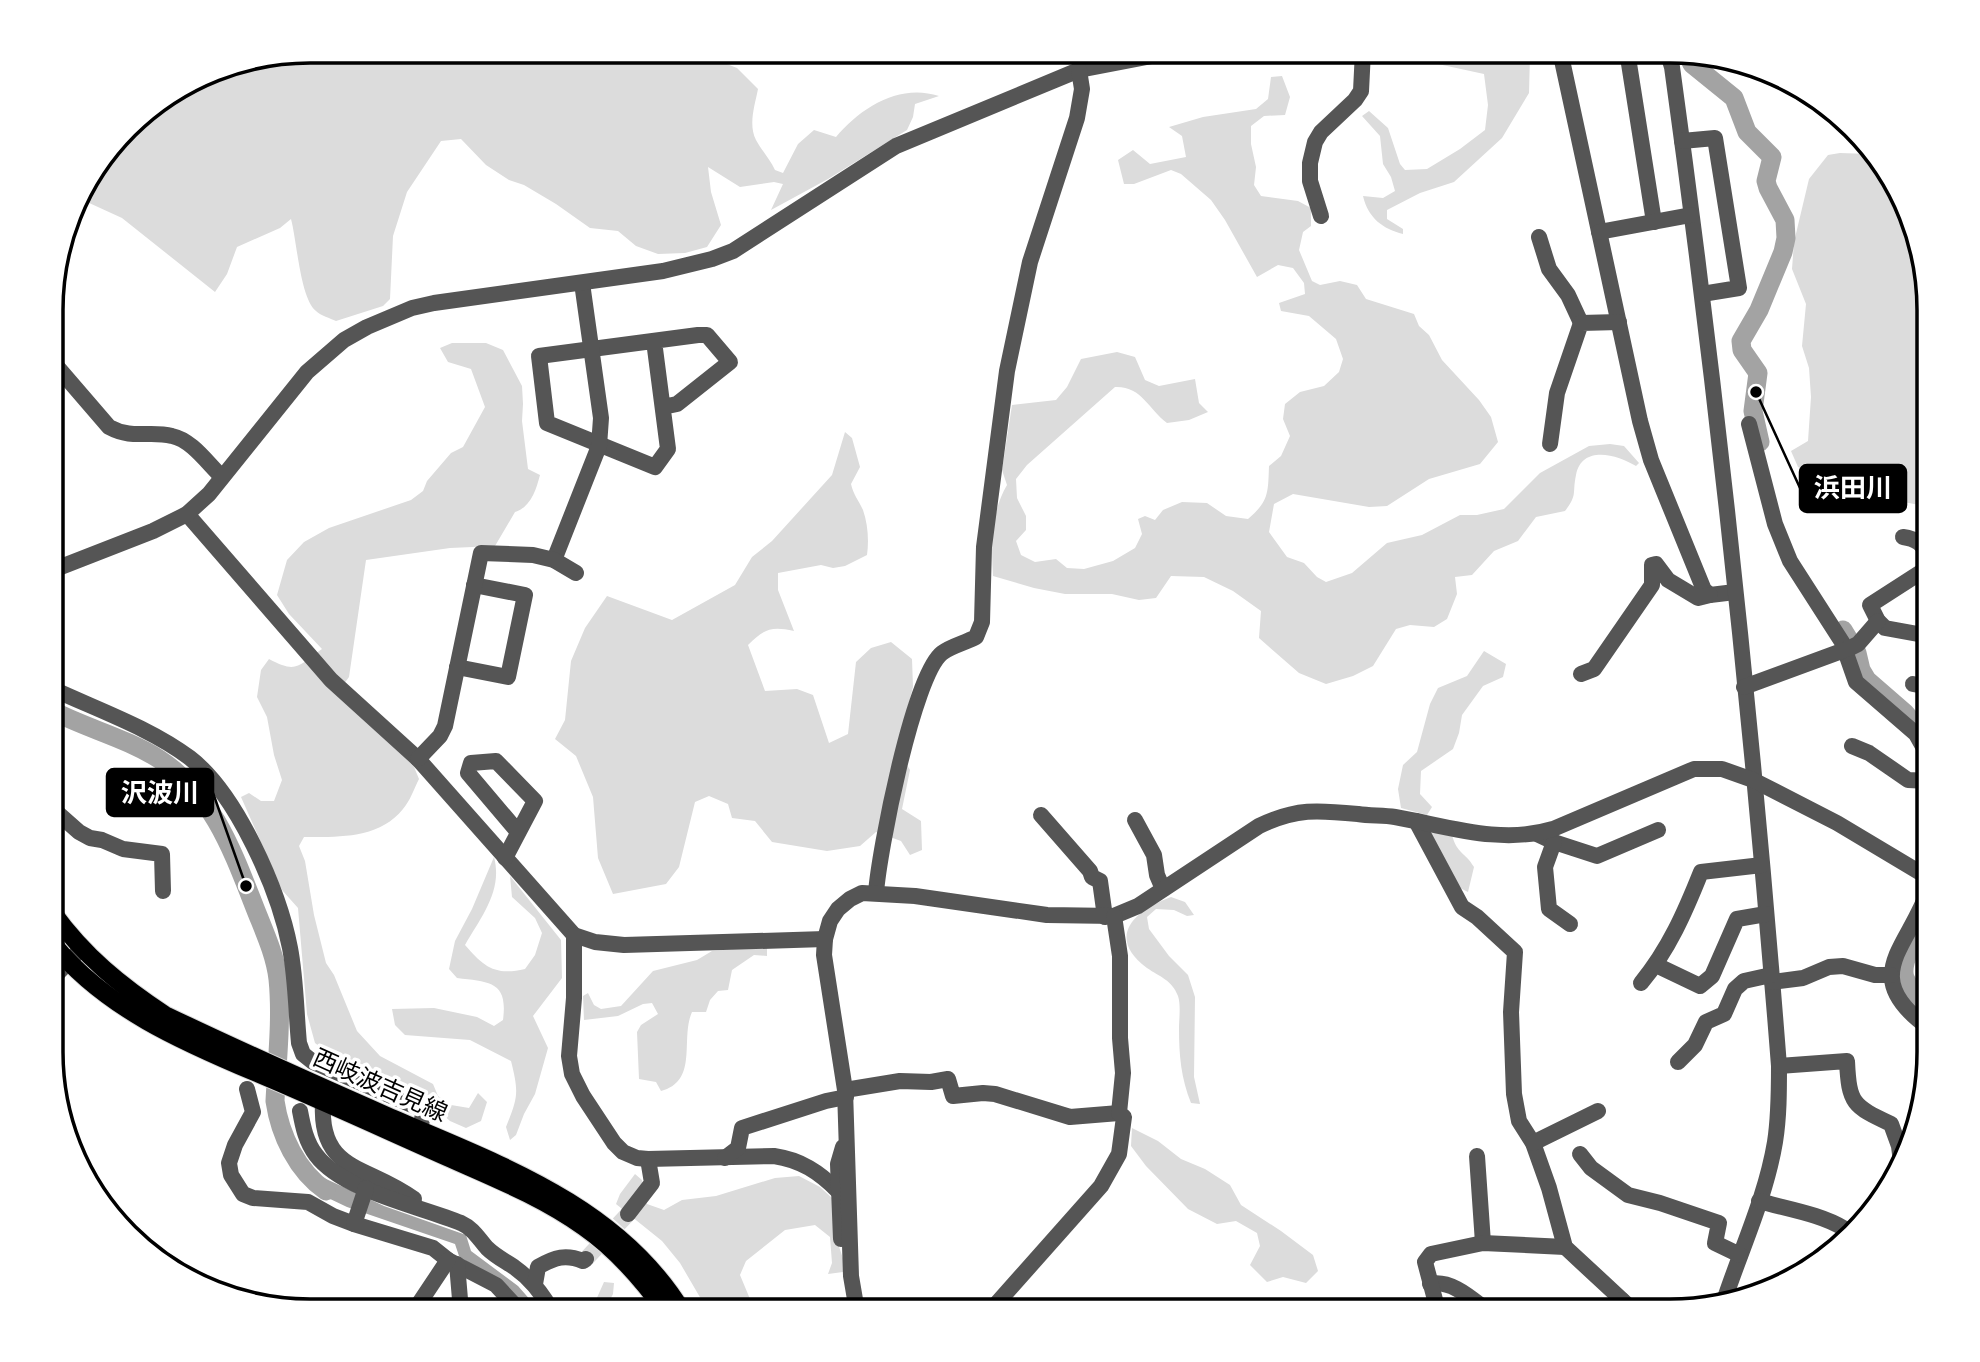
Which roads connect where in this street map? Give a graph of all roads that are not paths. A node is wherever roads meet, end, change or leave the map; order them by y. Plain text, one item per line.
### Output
1 (1087, 64) edge
2 (1090, 64) edge
3 (1362, 64) edge
4 (1563, 64) edge
5 (1629, 64) edge
6 (1669, 64) edge
7 (1682, 141) junction
8 (1691, 215) junction
9 (1321, 216) dead end
10 (1654, 222) junction
11 (1599, 232) junction
12 (1539, 237) dead end
13 (582, 283) junction
14 (1702, 293) junction
15 (1619, 322) junction
16 (1581, 323) junction
17 (654, 341) junction
18 (591, 348) junction
19 (63, 374) edge
20 (663, 407) junction
21 (1748, 424) dead end
22 (1550, 444) dead end
23 (599, 446) junction
24 (222, 477) junction
25 (187, 514) junction
26 (1903, 537) dead end
27 (1916, 539) edge
28 (554, 560) junction
29 (63, 566) edge
30 (576, 573) dead end
31 (1916, 575) edge
32 (474, 585) junction
33 (1735, 592) junction
34 (1710, 595) junction
35 (1878, 621) junction
36 (1916, 634) edge
37 (1851, 647) junction
38 (457, 667) junction
39 (1581, 674) dead end
40 (1744, 687) junction
41 (64, 694) edge
42 (1917, 735) edge
43 (1852, 746) dead end
44 (418, 760) junction
45 (1753, 780) junction
46 (1917, 780) edge
47 (1041, 815) dead end
48 (64, 818) edge
49 (1135, 820) dead end
50 (1416, 821) junction
51 (1658, 830) dead end
52 (519, 832) junction
53 (1537, 834) junction
54 (1554, 842) junction
55 (505, 858) junction
56 (1762, 865) junction
57 (1917, 871) edge
58 (1164, 889) junction
59 (163, 891) dead end
60 (876, 892) junction
61 (1766, 914) junction
62 (1110, 916) junction
63 (1917, 917) edge
64 (1570, 924) dead end
65 (64, 927) edge
66 (574, 935) junction
67 (825, 939) junction
68 (81, 948) junction
69 (64, 956) edge
70 (69, 962) junction
71 (1656, 965) junction
72 (64, 967) edge
73 (1891, 975) junction
74 (1772, 979) junction
75 (1640, 984) dead end
76 (1917, 1018) edge
77 (1678, 1062) dead end
78 (259, 1066) junction
79 (1779, 1066) junction
80 (291, 1081) junction
81 (247, 1089) dead end
82 (845, 1093) junction
83 (323, 1103) junction
84 (300, 1111) dead end
85 (1598, 1111) dead end
86 (1119, 1113) junction
87 (420, 1130) junction
88 (848, 1139) junction
89 (1533, 1143) junction
90 (1899, 1145) edge
91 (1580, 1154) dead end
92 (1477, 1156) dead end
93 (726, 1158) junction
94 (648, 1159) junction
95 (366, 1190) junction
96 (838, 1191) junction
97 (1759, 1201) junction
98 (420, 1209) junction
99 (628, 1214) tunnel mouth
100 (355, 1222) junction
101 (1844, 1228) edge
102 (1483, 1243) junction
103 (1565, 1247) junction
104 (1740, 1255) junction
105 (586, 1259) dead end
106 (852, 1260) junction
107 (452, 1262) junction
108 (535, 1284) junction
109 (1430, 1284) junction
110 (1727, 1292) edge
111 (424, 1298) edge
112 (459, 1298) edge
113 (508, 1298) edge
114 (544, 1298) edge
115 (656, 1298) edge
116 (673, 1298) edge
117 (854, 1298) edge
118 (1001, 1299) edge
119 (1434, 1299) edge
120 (1470, 1299) edge
121 (1620, 1299) edge

1 - 13 street
2 - 60 street
3 - 9 street
4 - 11 street
5 - 10 street
6 - 7 street
7 - 8 street
7 - 14 street
8 - 10 street
8 - 14 street
10 - 11 street
11 - 15 street
12 - 16 street
13 - 18 street
13 - 24 street
14 - 33 street
15 - 16 street
15 - 34 street
16 - 22 street
17 - 18 street
17 - 20 street
17 - 20 street
18 - 23 street
18 - 23 street
19 - 24 street
20 - 23 street
21 - 37 street
23 - 28 street
24 - 25 street
25 - 29 street
25 - 44 street
26 - 27 street
28 - 30 street
28 - 32 street
31 - 35 street
32 - 38 street
32 - 38 street
33 - 34 street
33 - 40 street
34 - 39 street
35 - 36 street
35 - 37 street
37 - 40 street
37 - 42 street
38 - 44 street
40 - 45 street
41 - 87 street
43 - 46 street
44 - 55 street
45 - 53 street
45 - 56 street
45 - 57 street
47 - 62 street
48 - 59 street
49 - 58 street
50 - 53 street
50 - 58 street
50 - 89 street
51 - 54 street
52 - 52 street
52 - 55 street
53 - 54 street
54 - 64 street
55 - 66 street
56 - 61 street
56 - 71 street
58 - 62 street
60 - 62 street
60 - 67 street
61 - 71 street
61 - 74 street
62 - 86 street
63 - 73 street
65 - 68 main road, 西岐波吉見線
66 - 67 street
66 - 94 street
67 - 82 street
68 - 70 street
68 - 78 main road, 西岐波吉見線
69 - 70 main road, 西岐波吉見線
70 - 72 street
70 - 78 main road, 西岐波吉見線
71 - 75 street
73 - 74 street
73 - 76 street
74 - 77 street
74 - 79 street
78 - 80 main road, 西岐波吉見線
79 - 90 street
79 - 97 street
80 - 83 main road, 西岐波吉見線
80 - 87 main road, 西岐波吉見線
81 - 100 street
82 - 86 street
82 - 88 street
82 - 93 street
83 - 98 street
83 - 115 main road, 西岐波吉見線
84 - 95 street
85 - 89 street
86 - 118 street
87 - 116 main road, 西岐波吉見線
88 - 96 street
88 - 106 street
89 - 103 street
91 - 104 street
92 - 102 street
93 - 94 street
93 - 96 street
94 - 99 street
95 - 98 street
95 - 100 street
96 - 106 street
97 - 101 street
97 - 104 street
98 - 108 street
100 - 107 street
102 - 103 street
102 - 109 street
103 - 121 street
104 - 110 street
105 - 108 street
106 - 117 street
107 - 111 street
107 - 112 street
107 - 113 street
108 - 114 street
109 - 119 street
109 - 120 street

